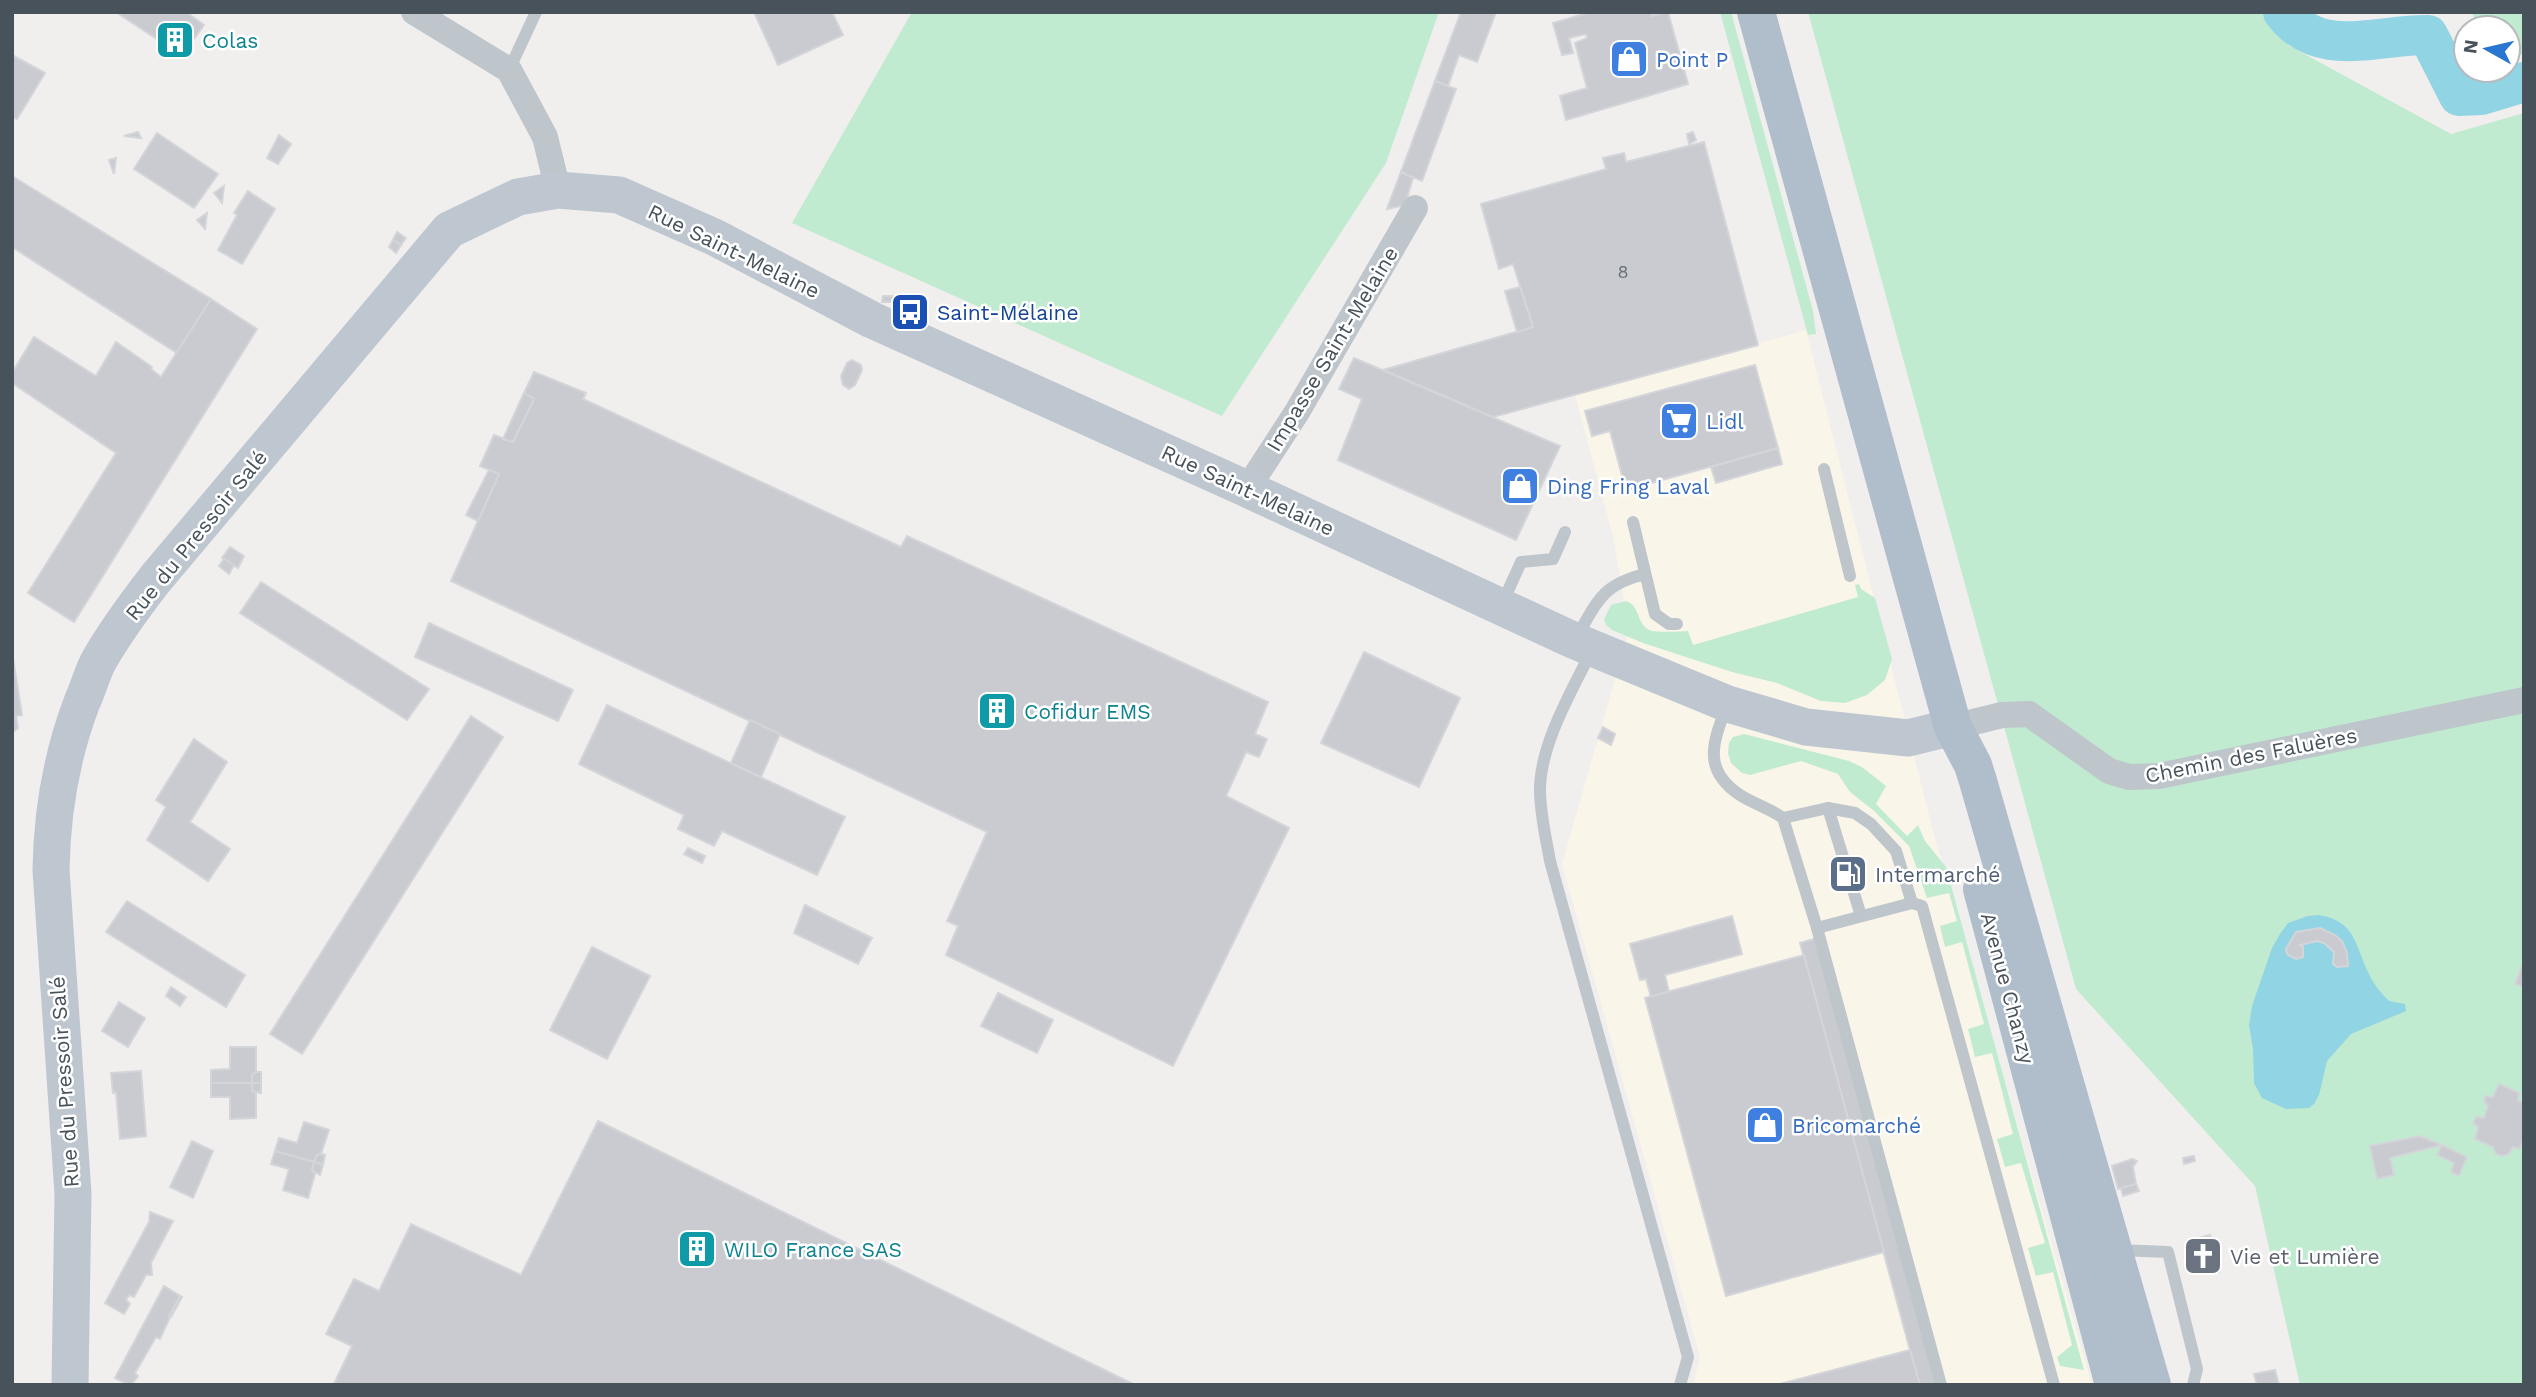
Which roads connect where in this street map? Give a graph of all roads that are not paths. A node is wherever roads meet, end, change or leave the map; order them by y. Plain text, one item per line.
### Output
1 (414, 12) edge
2 (536, 12) edge
3 (1756, 12) edge
4 (509, 70) junction
5 (558, 190) junction
6 (1415, 208) dead end
7 (1824, 469) dead end
8 (1247, 489) junction
9 (1633, 522) dead end
10 (1565, 532) dead end
11 (1646, 574) junction
12 (1850, 576) dead end
13 (1500, 608) junction
14 (1677, 624) dead end
15 (1584, 645) junction
16 (2524, 700) edge
17 (1728, 704) junction
18 (1953, 727) junction
19 (1828, 808) junction
20 (1783, 818) junction
21 (1912, 903) junction
22 (1861, 916) junction
23 (1817, 928) junction
24 (2114, 1250) junction
25 (71, 1385) edge
26 (1680, 1385) edge
27 (1941, 1385) edge
28 (2053, 1385) edge
29 (2114, 1385) edge
30 (2152, 1385) edge
31 (2193, 1385) edge

1 - 4 street
2 - 4 lane
3 - 18 main road
4 - 5 street
5 - 8 main road, Rue Saint-Melaine
5 - 25 main road, Rue du Pressoir Salé
6 - 8 street, Impasse Saint-Melaine
7 - 12 lane
8 - 13 main road, Rue Saint-Melaine
9 - 11 lane
10 - 13 lane
11 - 14 lane
11 - 15 lane
13 - 15 main road, Rue Saint-Melaine
15 - 17 main road, Rue Saint-Melaine
15 - 26 lane
16 - 18 street, Chemin des Faluères
17 - 18 main road, Rue Saint-Melaine
17 - 20 lane
18 - 24 main road, Avenue Chanzy
18 - 29 main road, Avenue Chanzy
19 - 20 lane
19 - 21 lane
19 - 22 lane
20 - 23 lane
21 - 22 lane
21 - 28 lane
22 - 23 lane
23 - 27 lane
24 - 30 main road, Avenue Chanzy
24 - 31 lane

